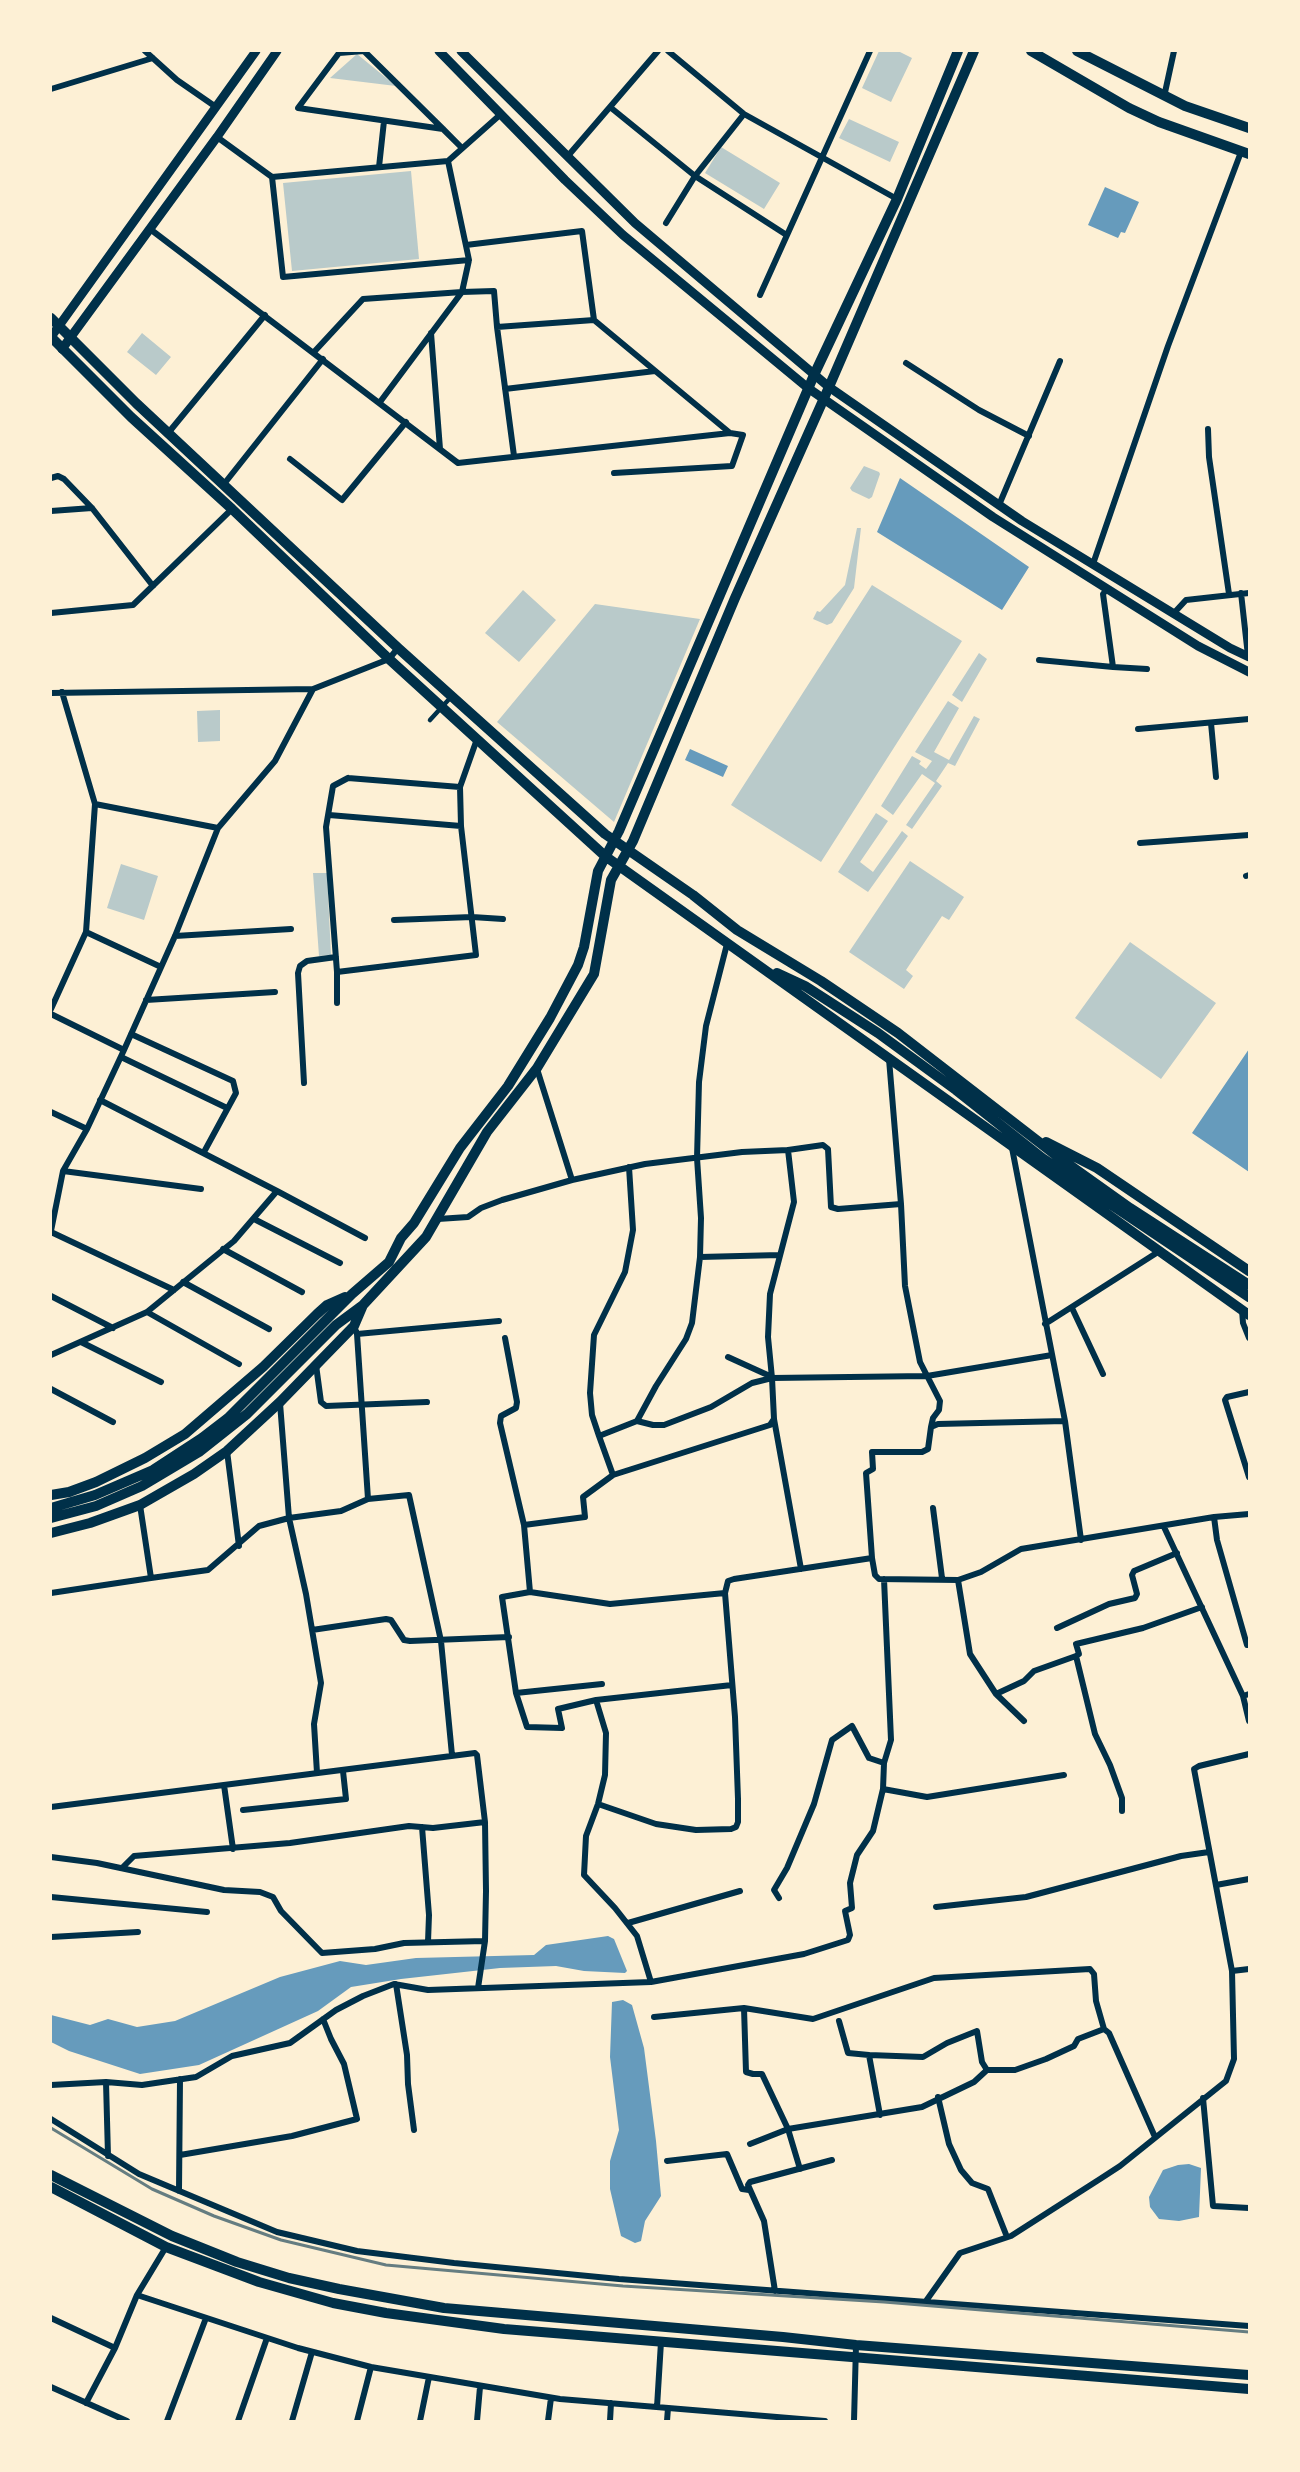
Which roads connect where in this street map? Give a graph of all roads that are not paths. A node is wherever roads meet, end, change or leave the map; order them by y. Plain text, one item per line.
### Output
1 (145, 51) edge
2 (256, 51) edge
3 (277, 51) edge
4 (439, 51) edge
5 (461, 51) edge
6 (658, 51) edge
7 (668, 51) edge
8 (870, 51) edge
9 (958, 51) edge
10 (974, 51) edge
11 (1030, 51) edge
12 (1077, 51) edge
13 (1174, 51) edge
14 (153, 58) junction
15 (51, 89) edge
16 (1164, 97) junction
17 (216, 106) junction
18 (610, 107) junction
19 (501, 114) junction
20 (744, 114) junction
21 (384, 121) junction
22 (1249, 128) edge
23 (442, 129) junction
24 (217, 137) junction
25 (462, 148) junction
26 (1245, 153) edge
27 (821, 156) junction
28 (567, 157) junction
29 (448, 161) junction
30 (379, 167) junction
31 (695, 176) junction
32 (272, 177) junction
33 (897, 199) junction
34 (666, 223) dead end
35 (150, 229) junction
36 (785, 234) junction
37 (466, 245) junction
38 (469, 260) junction
39 (462, 292) junction
40 (760, 295) dead end
41 (266, 315) junction
42 (594, 320) junction
43 (55, 323) edge
44 (497, 327) junction
45 (432, 333) junction
46 (51, 337) edge
47 (70, 339) junction
48 (62, 349) junction
49 (314, 352) junction
50 (323, 359) junction
51 (1060, 361) dead end
52 (906, 363) dead end
53 (655, 371) junction
54 (814, 375) junction
55 (829, 387) junction
56 (808, 388) junction
57 (506, 389) junction
58 (824, 399) junction
59 (380, 402) junction
60 (406, 422) junction
61 (1208, 429) dead end
62 (169, 432) junction
63 (730, 433) junction
64 (1029, 436) junction
65 (440, 448) junction
66 (514, 456) junction
67 (290, 459) dead end
68 (614, 473) dead end
69 (51, 478) edge
70 (224, 484) junction
71 (999, 506) junction
72 (92, 508) junction
73 (232, 509) junction
74 (51, 511) edge
75 (993, 518) junction
76 (1076, 554) junction
77 (1093, 564) junction
78 (1068, 565) junction
79 (153, 586) junction
80 (1107, 589) junction
81 (1241, 593) junction
82 (1249, 593) edge
83 (1229, 594) junction
84 (51, 613) edge
85 (1174, 613) junction
86 (398, 648) junction
87 (1249, 656) edge
88 (389, 659) junction
89 (1039, 660) dead end
90 (1113, 667) junction
91 (1147, 669) dead end
92 (1249, 672) edge
93 (313, 689) junction
94 (62, 692) junction
95 (51, 693) edge
96 (454, 693) dead end
97 (1249, 719) edge
98 (429, 720) dead end
99 (1211, 723) junction
100 (1138, 729) dead end
101 (477, 739) junction
102 (1216, 777) dead end
103 (460, 787) junction
104 (94, 804) junction
105 (329, 815) junction
106 (461, 826) junction
107 (218, 828) junction
108 (1249, 835) edge
109 (614, 840) junction
110 (1140, 843) dead end
111 (628, 850) junction
112 (605, 856) junction
113 (618, 867) junction
114 (472, 917) junction
115 (503, 919) dead end
116 (394, 920) dead end
117 (291, 930) dead end
118 (86, 932) junction
119 (174, 936) junction
120 (726, 944) junction
121 (336, 957) junction
122 (160, 967) junction
123 (338, 972) junction
124 (768, 972) junction
125 (274, 992) dead end
126 (146, 1000) junction
127 (337, 1003) dead end
128 (51, 1009) edge
129 (52, 1017) edge
130 (131, 1034) junction
131 (124, 1050) junction
132 (121, 1057) junction
133 (889, 1059) junction
134 (537, 1068) junction
135 (304, 1083) dead end
136 (100, 1100) junction
137 (227, 1108) junction
138 (51, 1112) edge
139 (87, 1129) junction
140 (1025, 1129) junction
141 (1037, 1138) junction
142 (1012, 1147) junction
143 (788, 1150) junction
144 (204, 1152) junction
145 (697, 1158) junction
146 (629, 1167) junction
147 (63, 1171) junction
148 (572, 1179) junction
149 (201, 1189) dead end
150 (278, 1191) junction
151 (901, 1204) junction
152 (254, 1219) junction
153 (438, 1219) junction
154 (51, 1231) edge
155 (365, 1238) dead end
156 (223, 1249) junction
157 (1158, 1252) junction
158 (780, 1256) junction
159 (700, 1257) junction
160 (340, 1263) dead end
161 (1249, 1271) edge
162 (183, 1282) junction
163 (1249, 1285) edge
164 (174, 1290) junction
165 (302, 1292) dead end
166 (352, 1294) junction
167 (51, 1296) edge
168 (1249, 1297) edge
169 (363, 1305) junction
170 (1072, 1308) junction
171 (147, 1312) junction
172 (1246, 1313) edge
173 (333, 1321) junction
174 (499, 1322) dead end
175 (1045, 1324) junction
176 (113, 1328) junction
177 (269, 1329) dead end
178 (355, 1330) junction
179 (505, 1338) dead end
180 (1249, 1338) edge
181 (81, 1342) junction
182 (51, 1355) edge
183 (1052, 1355) junction
184 (728, 1357) dead end
185 (239, 1364) dead end
186 (316, 1365) junction
187 (1102, 1374) dead end
188 (927, 1376) junction
189 (772, 1377) junction
190 (161, 1382) dead end
191 (51, 1389) edge
192 (1249, 1392) edge
193 (280, 1402) junction
194 (427, 1402) dead end
195 (362, 1403) junction
196 (774, 1419) junction
197 (637, 1421) junction
198 (1065, 1421) junction
199 (113, 1422) dead end
200 (931, 1427) junction
201 (599, 1436) junction
202 (227, 1450) junction
203 (613, 1475) junction
204 (1249, 1478) edge
205 (51, 1495) edge
206 (368, 1499) junction
207 (140, 1505) junction
208 (51, 1508) edge
209 (933, 1508) dead end
210 (1249, 1514) edge
211 (1214, 1517) junction
212 (51, 1518) edge
213 (289, 1518) junction
214 (524, 1525) junction
215 (1164, 1527) junction
216 (51, 1533) edge
217 (1081, 1540) junction
218 (239, 1546) junction
219 (1177, 1553) junction
220 (872, 1558) junction
221 (801, 1569) junction
222 (151, 1578) junction
223 (942, 1578) junction
224 (884, 1579) junction
225 (958, 1580) junction
226 (530, 1592) junction
227 (51, 1593) edge
228 (725, 1593) junction
229 (1202, 1607) junction
230 (1057, 1628) dead end
231 (312, 1630) junction
232 (509, 1637) junction
233 (441, 1641) junction
234 (1247, 1645) dead end
235 (1076, 1656) junction
236 (602, 1684) dead end
237 (732, 1685) junction
238 (516, 1693) junction
239 (996, 1694) junction
240 (1246, 1695) edge
241 (596, 1700) junction
242 (1024, 1721) dead end
243 (1249, 1721) edge
244 (1249, 1754) edge
245 (452, 1755) junction
246 (884, 1763) junction
247 (343, 1771) junction
248 (317, 1773) junction
249 (1064, 1775) dead end
250 (224, 1785) junction
251 (883, 1789) junction
252 (598, 1804) junction
253 (51, 1807) edge
254 (243, 1810) dead end
255 (1122, 1811) dead end
256 (485, 1822) junction
257 (422, 1827) junction
258 (233, 1849) junction
259 (1209, 1852) junction
260 (51, 1857) edge
261 (122, 1868) junction
262 (1249, 1879) edge
263 (1216, 1885) junction
264 (740, 1892) dead end
265 (51, 1897) edge
266 (779, 1898) dead end
267 (936, 1907) dead end
268 (207, 1912) dead end
269 (628, 1923) junction
270 (138, 1932) dead end
271 (51, 1938) edge
272 (485, 1941) junction
273 (428, 1942) junction
274 (1249, 1969) edge
275 (1232, 1971) junction
276 (651, 1982) junction
277 (396, 1984) junction
278 (478, 1988) junction
279 (744, 2008) junction
280 (654, 2017) dead end
281 (323, 2019) junction
282 (838, 2021) dead end
283 (1104, 2029) junction
284 (869, 2055) junction
285 (987, 2070) junction
286 (180, 2079) junction
287 (106, 2082) junction
288 (51, 2085) edge
289 (938, 2097) junction
290 (1203, 2098) junction
291 (880, 2115) junction
292 (51, 2119) edge
293 (788, 2129) junction
294 (414, 2130) dead end
295 (1155, 2137) junction
296 (750, 2144) dead end
297 (108, 2156) junction
298 (180, 2156) junction
299 (832, 2160) dead end
300 (667, 2161) dead end
301 (800, 2169) junction
302 (51, 2175) edge
303 (51, 2187) edge
304 (749, 2190) junction
305 (179, 2191) junction
306 (1249, 2208) edge
307 (172, 2236) junction
308 (1007, 2237) junction
309 (166, 2247) junction
310 (775, 2291) junction
311 (137, 2295) junction
312 (926, 2301) junction
313 (51, 2318) edge
314 (206, 2318) junction
315 (1249, 2326) edge
316 (267, 2338) junction
317 (661, 2342) junction
318 (856, 2345) junction
319 (115, 2348) junction
320 (312, 2352) junction
321 (856, 2357) junction
322 (371, 2367) junction
323 (1249, 2375) edge
324 (429, 2377) junction
325 (51, 2387) edge
326 (480, 2387) junction
327 (1249, 2389) edge
328 (551, 2398) junction
329 (86, 2403) junction
330 (611, 2403) junction
331 (657, 2407) junction
332 (668, 2408) junction
333 (734, 2413) junction
334 (792, 2420) edge
335 (127, 2421) edge
336 (167, 2421) edge
337 (237, 2421) edge
338 (292, 2421) edge
339 (357, 2421) edge
340 (420, 2421) edge
341 (477, 2421) edge
342 (548, 2421) edge
343 (610, 2421) edge
344 (667, 2421) edge
345 (733, 2421) edge
346 (825, 2421) edge
347 (854, 2421) edge

1 - 14 street
2 - 17 main road
3 - 24 main road
4 - 19 main road
5 - 28 main road
6 - 18 street
7 - 20 street
8 - 27 street
9 - 33 main road
10 - 55 main road
11 - 26 main road
12 - 16 main road
13 - 16 street
14 - 15 street
14 - 17 street
16 - 22 main road
17 - 43 main road
18 - 28 street
18 - 31 street
19 - 25 street
19 - 56 main road
20 - 27 street
20 - 31 street
21 - 23 street
21 - 23 street
21 - 30 street
23 - 25 street
24 - 32 street
24 - 35 main road
25 - 29 street
26 - 77 street
27 - 33 street
27 - 36 street
28 - 54 main road
29 - 30 street
29 - 37 street
30 - 32 street
31 - 34 street
31 - 36 street
32 - 38 street
33 - 54 main road
35 - 41 street
35 - 47 main road
36 - 40 street
37 - 38 street
37 - 42 street
38 - 39 street
39 - 44 street
39 - 45 street
39 - 49 street
41 - 49 street
41 - 62 street
42 - 44 street
42 - 53 street
43 - 46 main road
43 - 47 main road
44 - 57 street
45 - 59 street
45 - 65 street
46 - 48 main road
47 - 48 main road
47 - 62 main road
48 - 73 main road
49 - 50 street
50 - 59 street
50 - 70 street
51 - 64 street
52 - 64 street
53 - 57 street
53 - 63 street
54 - 55 main road
54 - 56 main road
55 - 58 main road
55 - 71 main road
56 - 58 main road
56 - 109 main road
57 - 66 street
58 - 75 main road
58 - 111 main road
59 - 60 street
60 - 65 street
60 - 67 street
61 - 83 street
62 - 70 main road
63 - 66 street
63 - 68 street
64 - 71 street
65 - 66 street
69 - 72 street
70 - 86 main road
71 - 75 main road
71 - 76 main road
72 - 74 street
72 - 79 street
73 - 79 street
73 - 88 main road
75 - 78 main road
76 - 77 main road
76 - 78 main road
77 - 85 main road
78 - 80 main road
79 - 84 street
80 - 90 street
80 - 92 main road
81 - 82 street
81 - 83 street
81 - 87 street
83 - 85 street
85 - 87 main road
86 - 88 street
86 - 109 main road
88 - 93 street
88 - 101 main road
89 - 90 street
90 - 91 street
93 - 94 street
93 - 107 street
94 - 95 street
94 - 104 street
96 - 98 street
97 - 99 street
99 - 100 street
99 - 102 street
101 - 103 street
101 - 112 main road
103 - 105 street
103 - 106 street
104 - 107 street
104 - 118 street
105 - 106 street
105 - 121 street
106 - 114 street
107 - 119 street
108 - 110 street
109 - 111 main road
109 - 112 main road
111 - 113 main road
111 - 140 main road
112 - 113 main road
112 - 166 main road
113 - 120 main road
113 - 134 main road
114 - 115 street
114 - 116 street
114 - 123 street
117 - 119 street
118 - 122 street
118 - 128 street
119 - 122 street
120 - 124 main road
120 - 145 street
121 - 123 street
121 - 135 street
122 - 126 street
123 - 127 street
124 - 133 main road
124 - 168 main road
125 - 126 street
126 - 130 street
129 - 131 street
130 - 131 street
130 - 137 street
131 - 132 street
132 - 136 street
132 - 137 street
133 - 142 main road
133 - 151 street
134 - 148 street
134 - 153 main road
136 - 139 street
136 - 144 street
137 - 144 street
138 - 139 street
139 - 147 street
140 - 141 main road
140 - 142 main road
141 - 161 main road
141 - 163 main road
142 - 157 main road
142 - 175 street
143 - 145 street
143 - 151 street
143 - 158 street
144 - 150 street
145 - 146 street
145 - 159 street
146 - 148 street
146 - 201 street
147 - 149 street
147 - 154 street
148 - 153 street
150 - 152 street
150 - 155 street
151 - 188 street
152 - 156 street
152 - 160 street
153 - 169 main road
154 - 164 street
156 - 162 street
156 - 165 street
157 - 170 street
157 - 172 main road
158 - 159 street
158 - 189 street
159 - 197 street
162 - 164 street
162 - 177 street
164 - 171 street
166 - 173 main road
166 - 205 main road
167 - 176 street
169 - 173 main road
169 - 178 main road
170 - 175 street
170 - 187 street
171 - 176 street
171 - 185 street
172 - 180 street
173 - 208 main road
173 - 212 main road
174 - 178 street
175 - 183 street
176 - 181 street
178 - 186 main road
178 - 195 street
179 - 214 street
181 - 182 street
181 - 190 street
183 - 188 street
183 - 198 street
184 - 189 street
186 - 193 main road
186 - 195 street
188 - 189 street
188 - 200 street
189 - 196 street
189 - 197 street
191 - 199 street
192 - 204 street
193 - 202 main road
193 - 213 street
194 - 195 street
195 - 206 street
196 - 203 street
196 - 221 street
197 - 201 street
198 - 200 street
198 - 217 street
200 - 220 street
201 - 203 street
202 - 207 main road
202 - 218 street
203 - 214 street
206 - 213 street
206 - 233 street
207 - 216 main road
207 - 222 street
209 - 223 street
210 - 211 street
211 - 215 street
211 - 234 street
213 - 218 street
213 - 231 street
214 - 226 street
215 - 217 street
215 - 219 street
217 - 225 street
218 - 222 street
219 - 229 street
219 - 230 street
220 - 221 street
220 - 224 street
221 - 228 street
222 - 227 street
223 - 224 street
223 - 225 street
224 - 246 street
225 - 239 street
226 - 228 street
226 - 232 street
228 - 237 street
229 - 235 street
229 - 240 street
231 - 233 street
231 - 248 street
232 - 233 street
232 - 238 street
233 - 245 street
235 - 239 street
235 - 255 street
236 - 238 street
237 - 241 street
237 - 252 street
238 - 241 street
239 - 242 street
240 - 243 street
241 - 252 street
244 - 259 street
245 - 247 street
245 - 256 street
246 - 251 street
246 - 266 street
247 - 248 street
247 - 254 street
248 - 250 street
249 - 251 street
250 - 253 street
250 - 258 street
251 - 276 street
252 - 269 street
256 - 257 street
256 - 272 street
257 - 258 street
257 - 273 street
258 - 261 street
259 - 263 street
259 - 267 street
260 - 261 street
261 - 273 street
262 - 263 street
263 - 275 street
264 - 269 street
265 - 268 street
269 - 276 street
270 - 271 street
272 - 273 street
272 - 278 street
274 - 275 street
275 - 290 street
276 - 278 street
277 - 278 street
277 - 281 street
277 - 294 street
279 - 280 street
279 - 283 street
279 - 293 street
281 - 286 street
281 - 298 street
282 - 284 street
283 - 285 street
283 - 295 street
284 - 285 street
284 - 291 street
285 - 289 street
286 - 287 street
286 - 298 street
287 - 288 street
287 - 297 street
289 - 291 street
289 - 308 street
290 - 295 street
290 - 306 street
291 - 293 street
292 - 297 street
293 - 296 street
293 - 301 street
295 - 308 street
297 - 305 street
298 - 305 street
299 - 301 street
300 - 304 street
301 - 304 street
302 - 307 main road
303 - 309 main road
304 - 310 street
305 - 310 street
307 - 309 main road
307 - 318 main road
308 - 312 street
309 - 311 street
309 - 317 main road
310 - 312 street
311 - 314 street
311 - 319 street
312 - 315 street
313 - 319 street
314 - 316 street
314 - 336 street
316 - 320 street
316 - 337 street
317 - 321 main road
317 - 331 street
318 - 321 street
318 - 323 main road
319 - 329 street
320 - 322 street
320 - 338 street
321 - 327 main road
321 - 347 street
322 - 324 street
322 - 339 street
324 - 326 street
324 - 340 street
325 - 329 street
326 - 328 street
326 - 341 street
328 - 330 street
328 - 342 street
329 - 335 street
330 - 331 street
330 - 343 street
331 - 332 street
332 - 333 street
332 - 344 street
333 - 334 street
333 - 345 street
334 - 346 street

